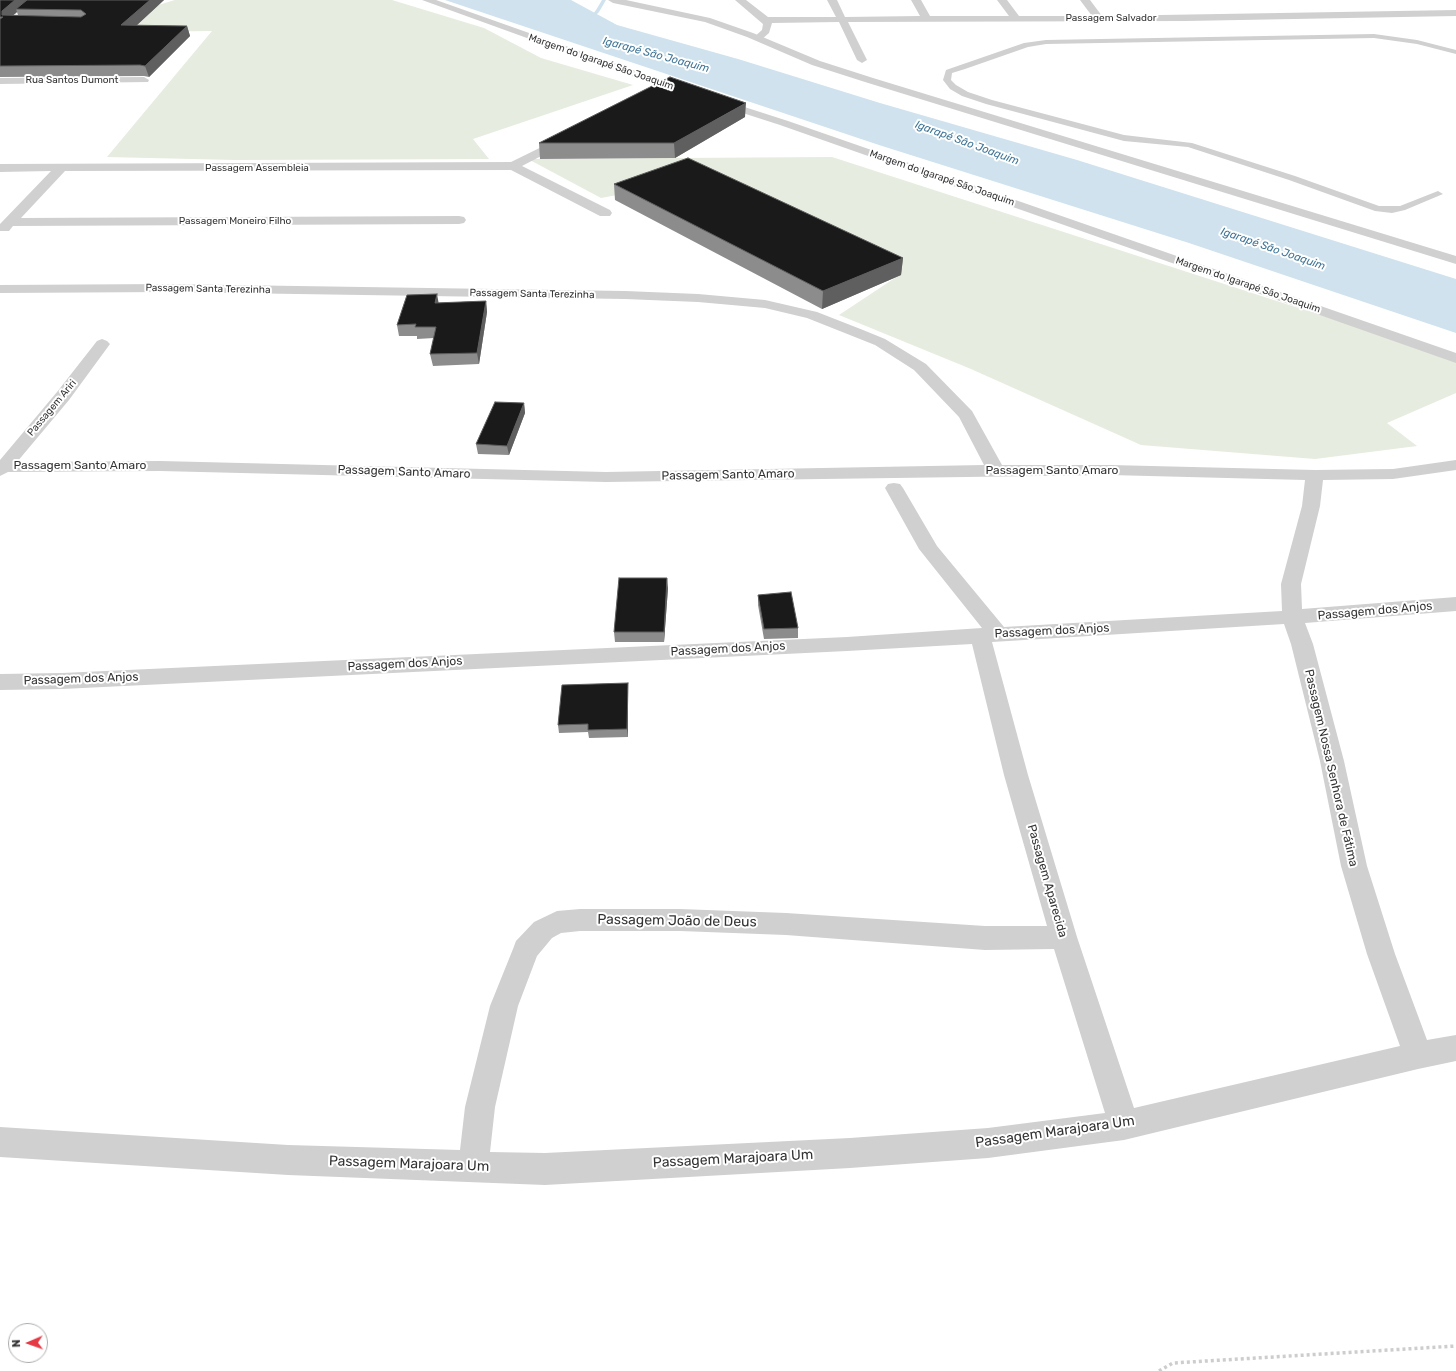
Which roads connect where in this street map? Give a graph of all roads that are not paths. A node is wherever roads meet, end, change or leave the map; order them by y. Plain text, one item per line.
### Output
1 (427, 0) edge
2 (616, 0) edge
3 (740, 0) edge
4 (832, 0) edge
5 (916, 0) edge
6 (1002, 0) edge
7 (1085, 0) edge
8 (1456, 13) edge
9 (1099, 18) junction
10 (1016, 19) junction
11 (766, 20) junction
12 (843, 20) junction
13 (927, 20) junction
14 (758, 38) junction
15 (1456, 52) edge
16 (862, 60) dead end
17 (144, 80) edge
18 (0, 81) edge
19 (669, 86) junction
20 (655, 94) edge
21 (577, 134) edge
22 (513, 166) junction
23 (0, 168) edge
24 (61, 168) junction
25 (1438, 194) dead end
26 (605, 213) dead end
27 (459, 220) dead end
28 (10, 222) junction
29 (0, 231) edge
30 (1456, 260) edge
31 (0, 289) edge
32 (102, 344) dead end
33 (1456, 358) edge
34 (1456, 465) edge
35 (1, 468) edge
36 (996, 471) junction
37 (1315, 475) junction
38 (894, 488) dead end
39 (1456, 604) edge
40 (1292, 617) junction
41 (989, 635) junction
42 (0, 682) edge
43 (1064, 937) junction
44 (1456, 1048) edge
45 (1418, 1055) junction
46 (1124, 1125) junction
47 (0, 1142) edge
48 (473, 1167) junction

1 - 19 street, Margem do Igarapé São Joaquim
2 - 14 street
3 - 11 street
4 - 12 street
5 - 13 street
6 - 10 street
7 - 9 street
8 - 9 street, Passagem Salvador
9 - 10 street, Passagem Salvador
10 - 13 street, Passagem Salvador
11 - 12 street, Passagem Salvador
11 - 14 street
12 - 13 street, Passagem Salvador
12 - 16 street
14 - 30 street
15 - 25 lane
17 - 18 street, Rua Santos Dumont
19 - 20 street
19 - 33 street, Margem do Igarapé São Joaquim
21 - 22 street, Passagem Assembleia
22 - 24 street, Passagem Assembleia
22 - 26 street, Passagem Assembleia
23 - 24 street, Passagem Assembleia
24 - 28 street
27 - 28 street, Passagem Moneiro Filho
28 - 29 street
31 - 36 street, Passagem Santa Terezinha
32 - 35 street, Passagem Ariri
34 - 37 street, Passagem Santo Amaro
35 - 36 street, Passagem Santo Amaro
36 - 37 street, Passagem Santo Amaro
37 - 40 street, Passagem Nossa Senhora de Fátima
38 - 41 street
39 - 40 street, Passagem dos Anjos
40 - 41 street, Passagem dos Anjos
40 - 45 street, Passagem Nossa Senhora de Fátima
41 - 42 street, Passagem dos Anjos
41 - 43 street, Passagem Aparecida
43 - 46 street, Passagem Aparecida
43 - 48 street, Passagem João de Deus
44 - 45 street, Passagem Marajoara Um
45 - 46 street, Passagem Marajoara Um
46 - 48 street, Passagem Marajoara Um
47 - 48 street, Passagem Marajoara Um

